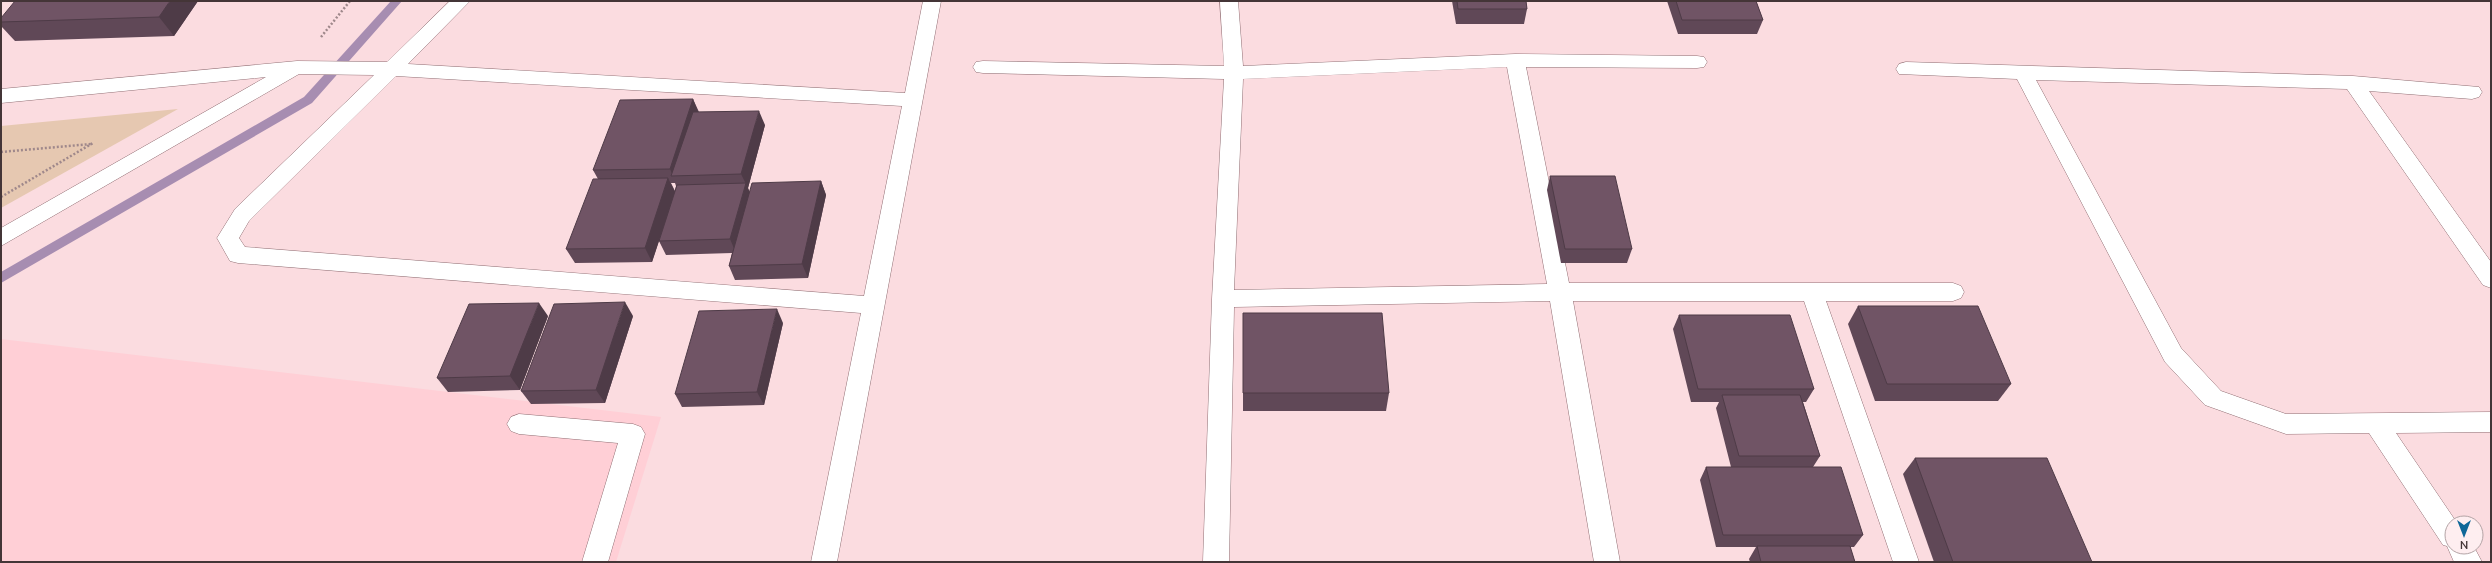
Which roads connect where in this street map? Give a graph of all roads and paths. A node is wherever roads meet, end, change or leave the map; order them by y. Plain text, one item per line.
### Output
1 (350, 1) edge
2 (461, 1) edge
3 (932, 1) edge
4 (1229, 1) edge
5 (1514, 60) junction
6 (1697, 62) dead end
7 (297, 67) junction
8 (984, 67) dead end
9 (391, 69) junction
10 (1906, 69) dead end
11 (1234, 73) junction
12 (2023, 73) junction
13 (2353, 83) junction
14 (2472, 92) dead end
15 (1, 96) edge
16 (913, 100) junction
17 (1, 152) edge
18 (1, 197) edge
19 (1, 238) edge
20 (2491, 279) edge
21 (1560, 292) junction
22 (1812, 292) junction
23 (1953, 292) dead end
24 (1223, 299) junction
25 (873, 305) junction
26 (2491, 422) edge
27 (519, 424) dead end
28 (2377, 425) junction
29 (2444, 525) edge
30 (595, 562) edge
31 (824, 562) edge
32 (1216, 562) edge
33 (1607, 562) edge
34 (1906, 562) edge

1 - 7 path
2 - 9 street
3 - 16 street
4 - 11 street
5 - 6 street
5 - 11 street
5 - 21 street
7 - 9 street
7 - 15 street
7 - 19 street
8 - 11 street
9 - 16 street
9 - 25 street
10 - 12 street
11 - 24 street
12 - 13 street
12 - 28 street
13 - 14 street
13 - 20 street
16 - 25 street
17 - 18 path
21 - 22 street
21 - 24 street
21 - 33 street
22 - 23 street
22 - 34 street
24 - 32 street
25 - 31 street
26 - 28 street
27 - 30 street
28 - 29 street

